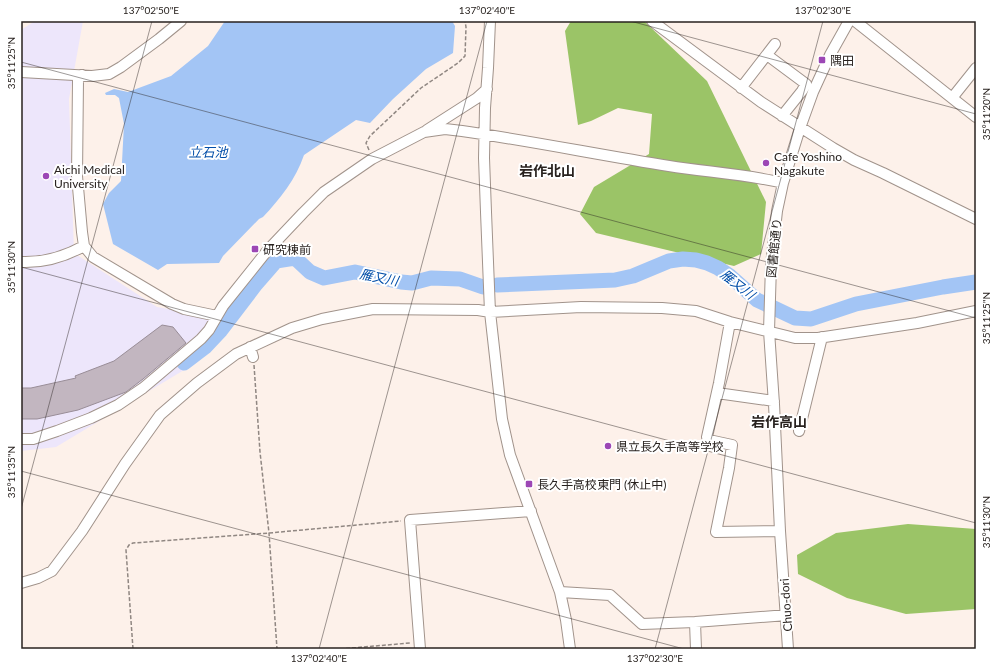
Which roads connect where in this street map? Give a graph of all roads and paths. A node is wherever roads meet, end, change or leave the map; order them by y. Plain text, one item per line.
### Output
1 (182, 21) edge
2 (465, 21) edge
3 (490, 21) edge
4 (652, 21) edge
5 (849, 21) edge
6 (855, 21) edge
7 (775, 44) dead end
8 (767, 55) junction
9 (976, 68) edge
10 (21, 72) edge
11 (82, 75) junction
12 (742, 88) junction
13 (486, 89) junction
14 (952, 98) junction
15 (782, 116) junction
16 (976, 117) edge
17 (800, 128) junction
18 (424, 132) junction
19 (484, 134) junction
20 (372, 159) junction
21 (783, 183) junction
22 (976, 219) edge
23 (84, 246) junction
24 (21, 262) edge
25 (976, 310) edge
26 (490, 312) junction
27 (217, 316) junction
28 (730, 322) junction
29 (769, 332) junction
30 (822, 337) junction
31 (251, 352) junction
32 (717, 393) junction
33 (774, 401) junction
34 (799, 431) dead end
35 (21, 439) edge
36 (531, 511) junction
37 (410, 520) junction
38 (780, 531) junction
39 (269, 533) junction
40 (783, 561) joint
41 (21, 583) edge
42 (560, 592) junction
43 (787, 615) junction
44 (694, 622) junction
45 (420, 646) edge
46 (133, 649) edge
47 (277, 649) edge
48 (340, 649) edge
49 (570, 649) edge
50 (696, 649) edge
51 (788, 649) edge

1 - 11 street
2 - 20 path
3 - 13 street
4 - 12 street
5 - 17 street, 図書館通り
6 - 14 street
7 - 8 street
8 - 12 street
8 - 15 street
9 - 14 street
10 - 11 street
11 - 23 street
12 - 15 street
13 - 18 street
13 - 19 street
14 - 16 street
15 - 17 street
17 - 21 street, 図書館通り
17 - 22 street
18 - 19 street
18 - 20 street
19 - 21 street
19 - 26 street
20 - 27 street
21 - 29 street, 図書館通り
23 - 24 street
23 - 27 street
25 - 30 street
26 - 28 street
26 - 31 street
26 - 36 street
27 - 35 street
28 - 29 street
28 - 32 street
29 - 30 street
29 - 33 street, 図書館通り
30 - 34 street
31 - 39 path
31 - 41 street
32 - 33 street
32 - 38 street
33 - 38 street, 図書館通り
36 - 37 street
36 - 42 street
37 - 39 path
37 - 45 street
38 - 40 street, 図書館通り
39 - 46 path
39 - 47 path
40 - 43 street, Chuo-dori
42 - 44 street
42 - 49 street
43 - 44 street
43 - 51 street, Chuo-dori
44 - 50 street
45 - 48 path

